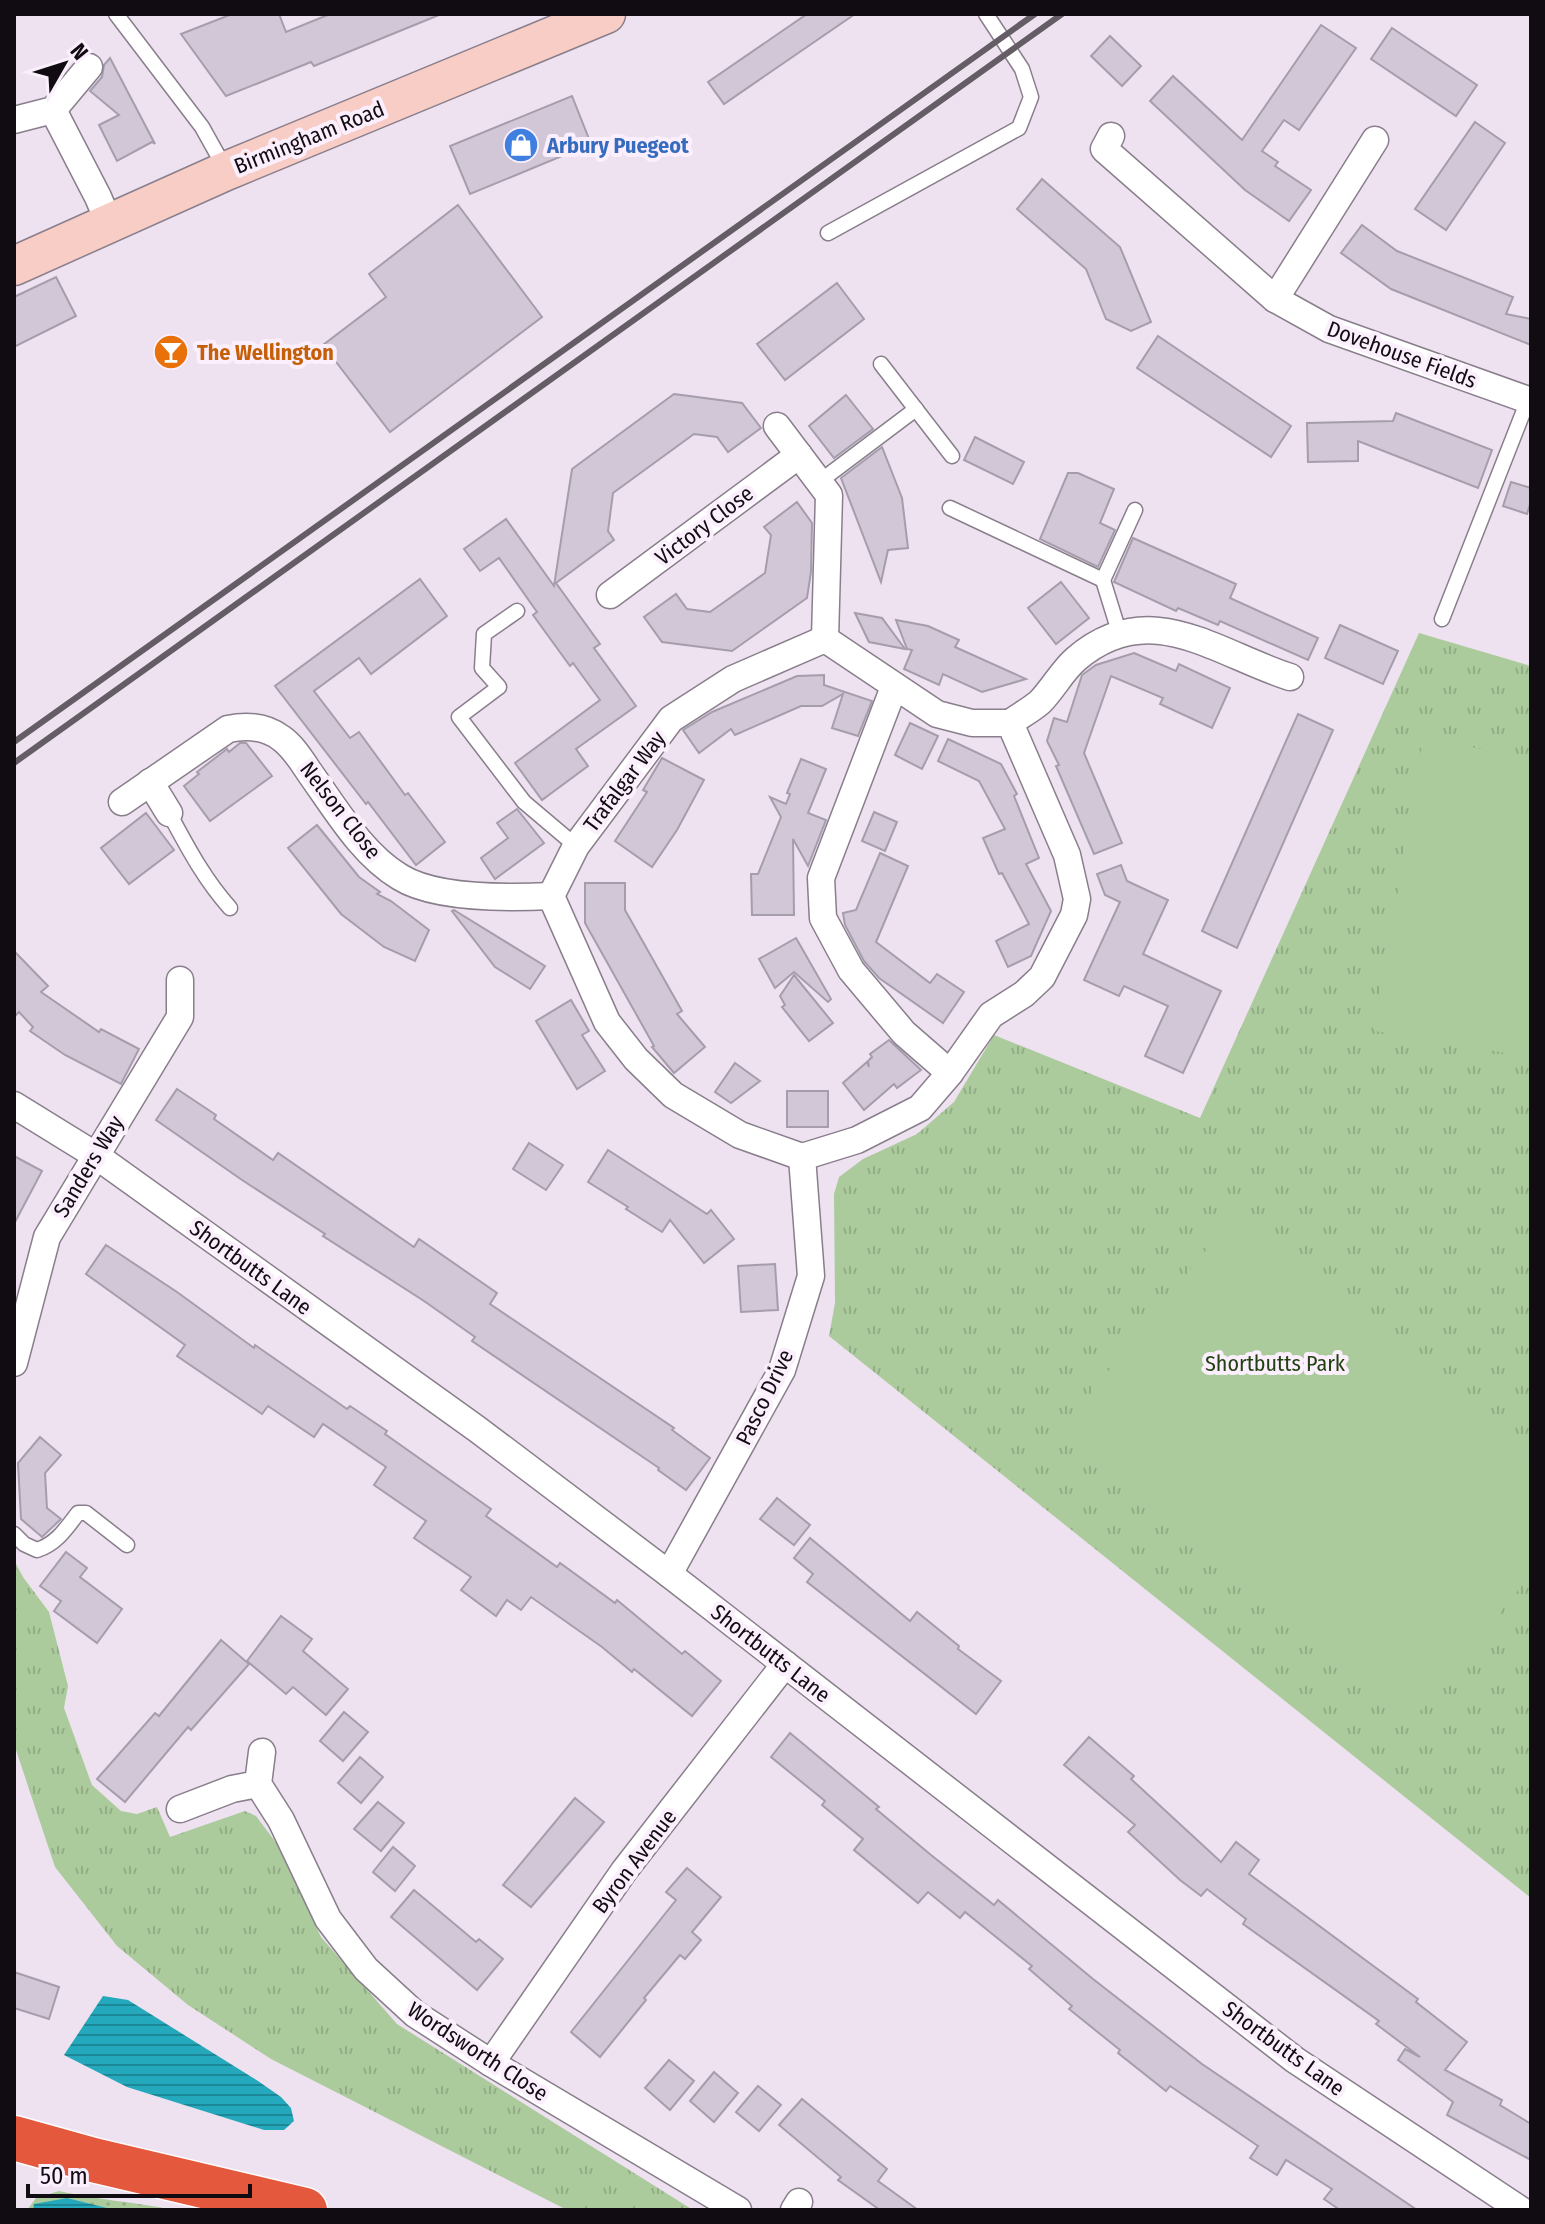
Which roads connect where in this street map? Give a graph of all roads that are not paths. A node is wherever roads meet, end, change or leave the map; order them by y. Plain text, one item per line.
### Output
1 (116, 14) edge
2 (606, 14) edge
3 (986, 14) edge
4 (89, 67) dead end
5 (53, 110) junction
6 (14, 120) edge
7 (1111, 136) dead end
8 (1375, 140) dead end
9 (226, 171) junction
10 (109, 223) junction
11 (828, 233) dead end
12 (14, 266) edge
13 (1275, 299) junction
14 (881, 364) dead end
15 (1530, 401) edge
16 (916, 409) junction
17 (777, 426) dead end
18 (799, 455) junction
19 (952, 456) dead end
20 (819, 482) junction
21 (950, 508) dead end
22 (1135, 510) dead end
23 (1103, 580) junction
24 (610, 595) dead end
25 (517, 611) dead end
26 (1442, 619) dead end
27 (1120, 635) junction
28 (825, 639) junction
29 (1290, 677) dead end
30 (894, 687) junction
31 (1010, 723) junction
32 (150, 782) junction
33 (122, 802) dead end
34 (169, 813) joint
35 (576, 846) junction
36 (551, 896) junction
37 (230, 908) dead end
38 (180, 980) dead end
39 (950, 1073) junction
40 (14, 1105) edge
41 (95, 1155) junction
42 (802, 1157) junction
43 (14, 1363) edge
44 (14, 1534) edge
45 (127, 1545) dead end
46 (669, 1574) junction
47 (785, 1664) junction
48 (262, 1752) dead end
49 (258, 1784) junction
50 (180, 1809) dead end
51 (491, 2063) junction
52 (14, 2138) edge
53 (305, 2210) edge
54 (738, 2210) edge
55 (1521, 2210) edge

1 - 9 lane
2 - 9 street, Birmingham Road
3 - 11 lane
4 - 5 street
5 - 6 street
5 - 10 street
7 - 13 street, Dovehouse Fields
8 - 13 street
9 - 10 street, Birmingham Road
10 - 12 street, Birmingham Road
13 - 15 street, Dovehouse Fields
14 - 16 lane
15 - 26 lane
16 - 19 lane
16 - 20 lane
17 - 18 street
18 - 20 street
18 - 24 street, Victory Close
20 - 28 street
21 - 23 lane
22 - 23 lane
23 - 27 lane
25 - 35 lane
27 - 29 street
27 - 31 street
28 - 30 street
28 - 35 street, Trafalgar Way
30 - 31 street
30 - 39 street
31 - 39 street
32 - 33 street, Nelson Close
32 - 34 street
32 - 36 street, Nelson Close
34 - 37 lane
35 - 36 street, Trafalgar Way
36 - 42 street
38 - 41 street, Sanders Way
39 - 42 street
40 - 41 street, Shortbutts Lane
41 - 43 street, Sanders Way
41 - 46 street, Shortbutts Lane
42 - 46 street, Pasco Drive
44 - 45 lane
46 - 47 street, Shortbutts Lane
47 - 51 street, Byron Avenue
47 - 55 street, Shortbutts Lane
48 - 49 street
49 - 50 street
49 - 51 street, Wordsworth Close
51 - 54 street, Wordsworth Close
52 - 53 highway

